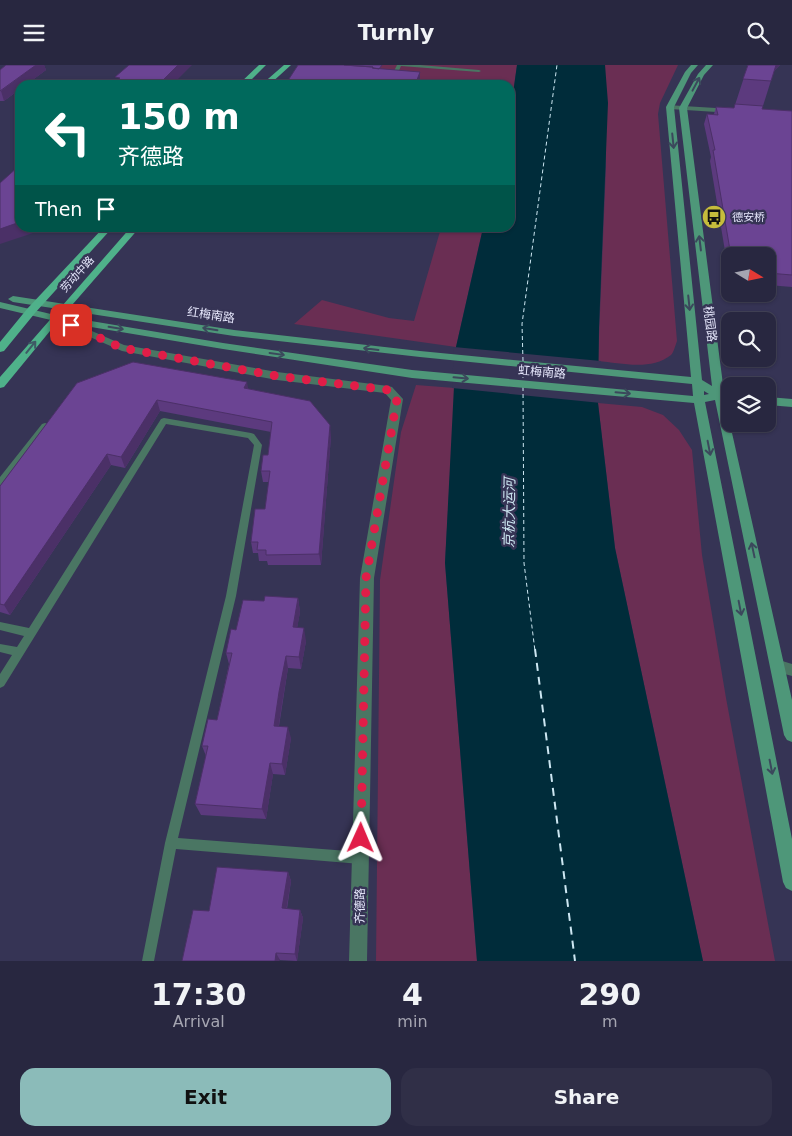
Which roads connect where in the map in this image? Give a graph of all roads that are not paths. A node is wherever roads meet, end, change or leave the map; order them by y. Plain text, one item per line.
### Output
1 (263, 65) edge
2 (288, 65) edge
3 (400, 65) edge
4 (693, 65) edge
5 (710, 65) edge
6 (428, 66) edge
7 (478, 71) dead end
8 (383, 77) edge
9 (247, 80) edge
10 (271, 80) edge
11 (670, 107) junction
12 (683, 108) junction
13 (738, 111) edge
14 (104, 232) edge
15 (132, 232) edge
16 (0, 296) edge
17 (0, 305) edge
18 (35, 307) junction
19 (65, 307) junction
20 (54, 318) junction
21 (0, 349) edge
22 (420, 354) joint
23 (412, 373) joint
24 (721, 377) edge
25 (696, 381) junction
26 (0, 385) edge
27 (721, 394) edge
28 (721, 396) edge
29 (699, 400) junction
30 (776, 402) edge
31 (792, 403) edge
32 (48, 422) edge
33 (732, 432) edge
34 (0, 483) edge
35 (0, 626) edge
36 (30, 633) junction
37 (0, 648) edge
38 (19, 652) junction
39 (785, 668) edge
40 (0, 683) edge
41 (792, 735) edge
42 (171, 843) junction
43 (361, 858) junction
44 (792, 882) edge
45 (148, 961) edge
46 (358, 961) edge

1 - 9 main road
2 - 10 main road
3 - 6 lane
3 - 8 lane
4 - 11 main road
12 -> 5 main road
6 - 7 lane
11 - 12 street
11 -> 25 main road, 桃园路
12 - 13 street
24 -> 12 main road, 桃园路
14 - 18 main road, 劳动中路
15 - 19 main road, 劳动中路
16 - 18 main road, 红梅南路
17 - 18 main road, 红梅南路
18 - 19 main road, 红梅南路
18 - 20 main road, 红梅南路
18 - 21 main road, 劳动中路
19 - 20 main road, 劳动中路
22 -> 19 main road, 红梅南路
20 -> 23 main road, 红梅南路
26 -> 20 main road, 劳动中路
20 - 43 street, 齐德路
22 - 25 main road, 虹梅南路
23 -> 29 main road, 虹梅南路
25 - 27 main road
25 - 29 main road, 桃园路
28 - 29 main road
29 -> 44 main road, 桃园路
30 - 31 main road
32 - 34 lane
39 -> 33 main road, 桃园路
35 - 36 lane
36 - 38 lane
36 - 42 lane
37 - 38 lane
38 - 40 lane
39 - 41 main road, 桃园路
42 - 43 lane
42 - 45 lane
43 - 46 street, 齐德路

